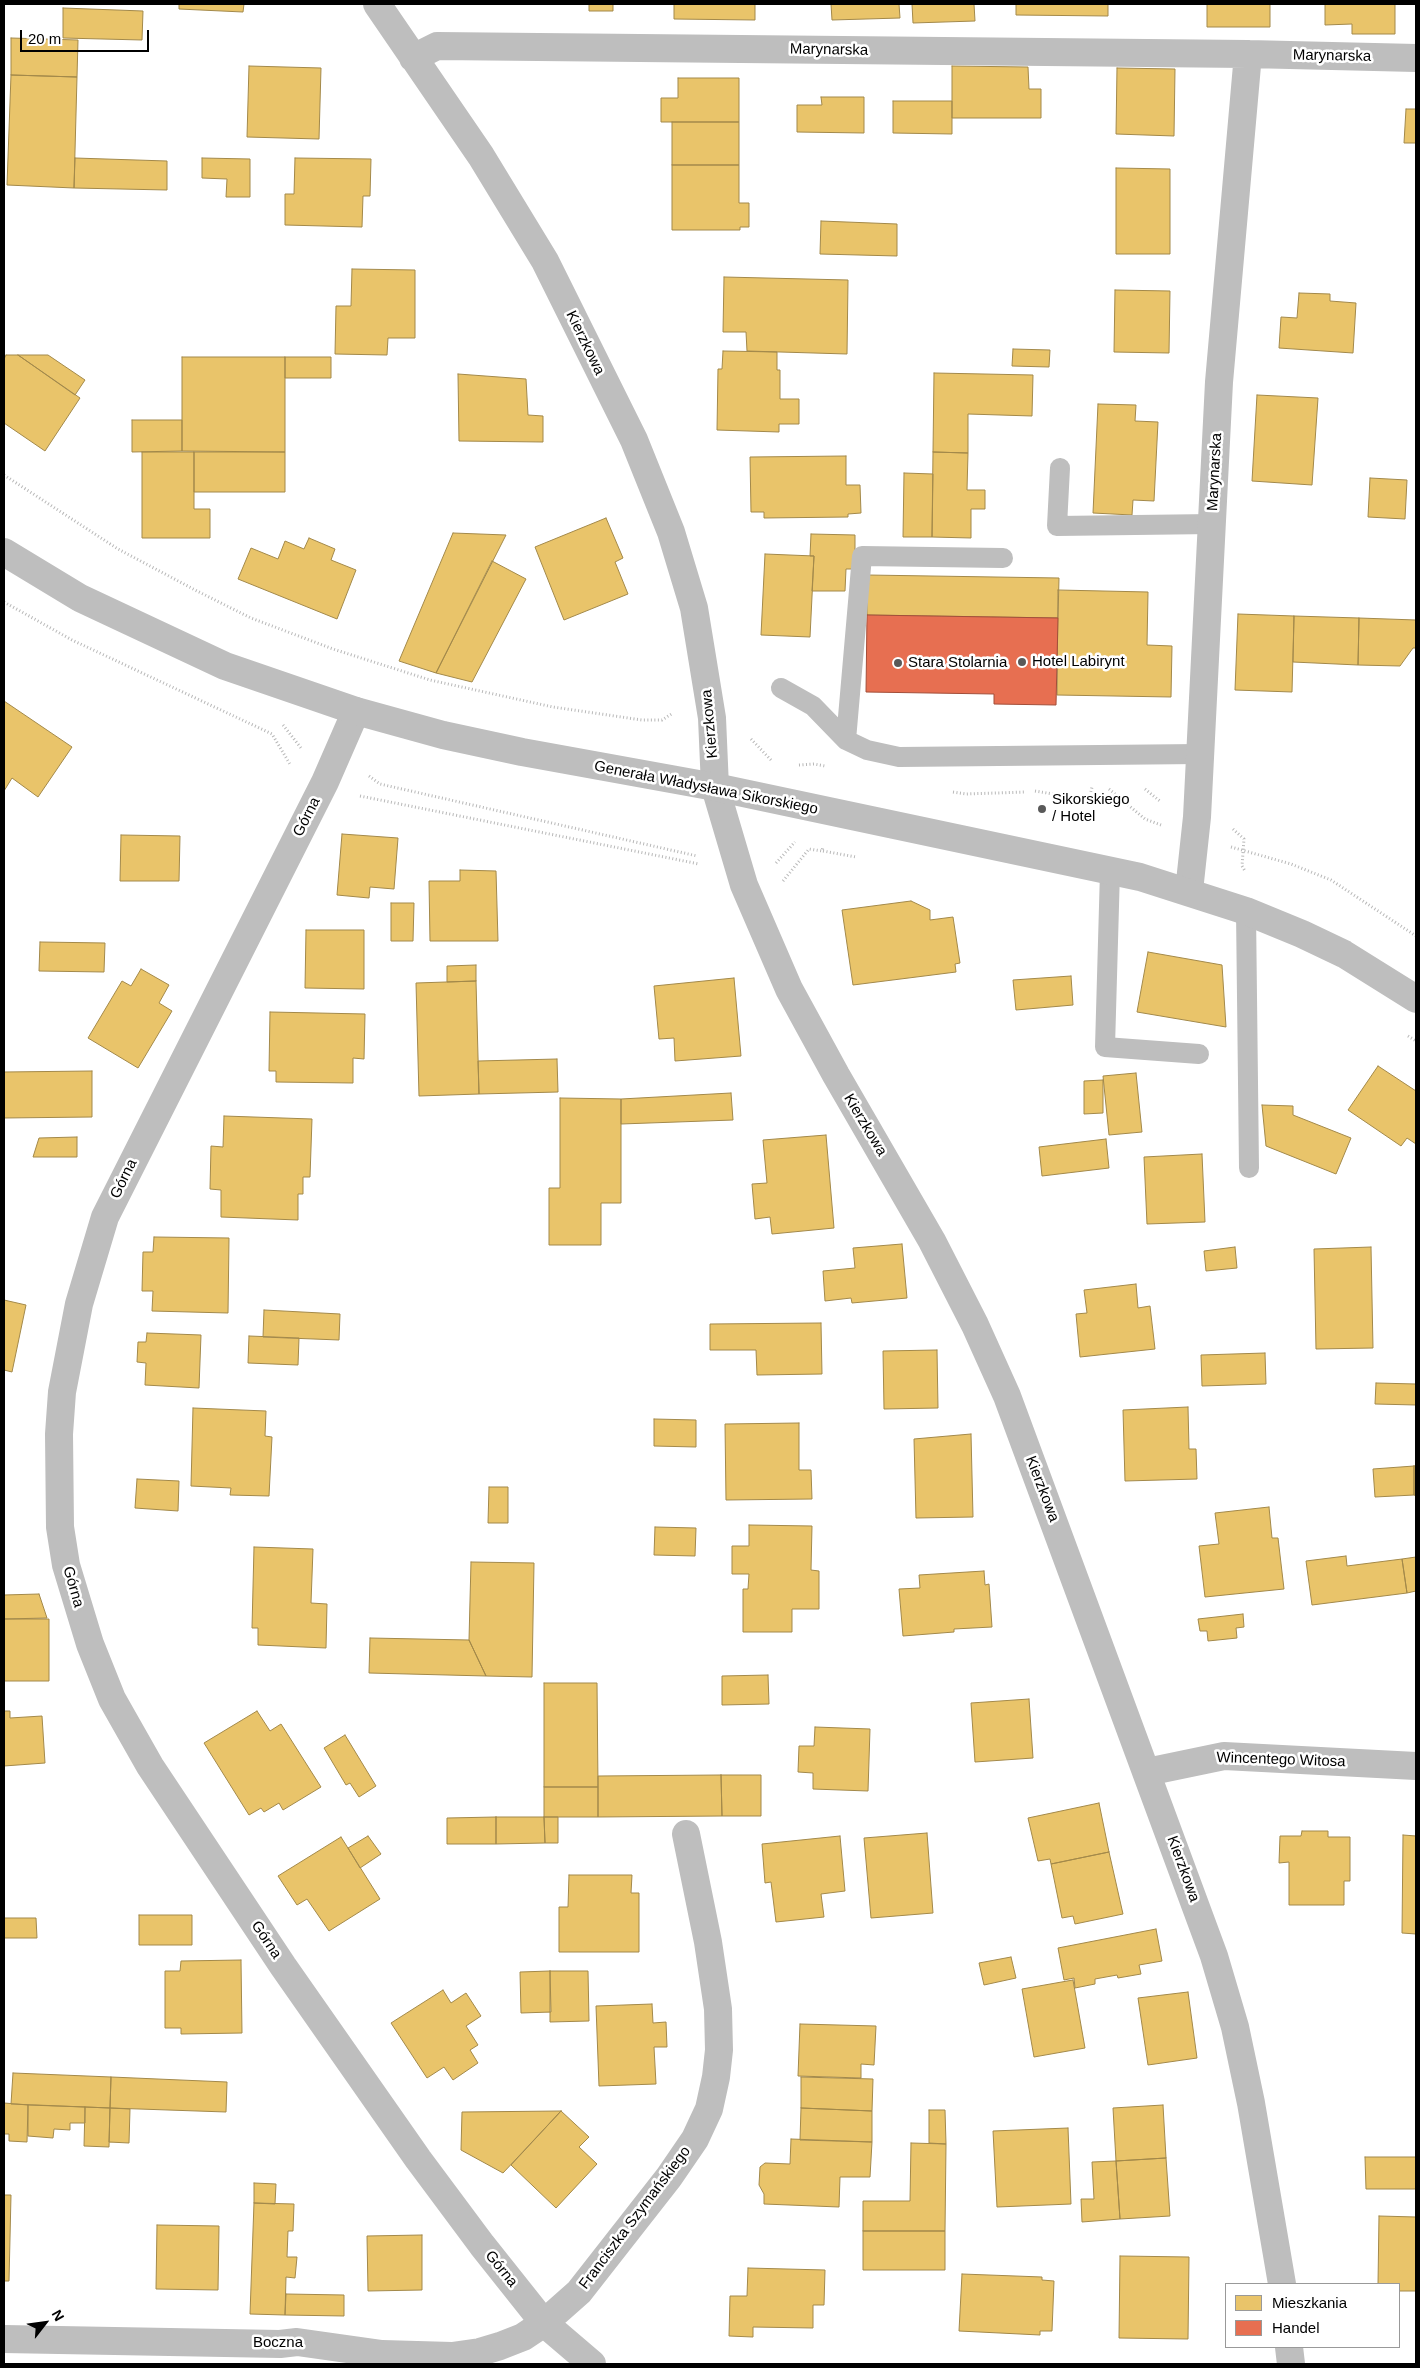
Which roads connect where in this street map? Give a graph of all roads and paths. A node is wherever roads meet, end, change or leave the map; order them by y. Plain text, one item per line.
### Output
1 (377, 4) edge
2 (1248, 54) junction
3 (414, 58) junction
4 (1416, 58) edge
5 (1060, 468) dead end
6 (4, 475) edge
7 (1212, 524) junction
8 (4, 552) edge
9 (1003, 558) dead end
10 (4, 602) edge
11 (781, 688) dead end
12 (356, 711) junction
13 (674, 713) dead end
14 (846, 740) junction
15 (1199, 754) junction
16 (325, 782) junction
17 (715, 787) junction
18 (701, 869) dead end
19 (1110, 870) junction
20 (1190, 891) junction
21 (1246, 911) junction
22 (1416, 999) edge
23 (1198, 1054) dead end
24 (1249, 1168) dead end
25 (1416, 1766) edge
26 (1147, 1772) junction
27 (686, 1834) dead end
28 (1282, 2283) edge
29 (544, 2323) junction
30 (4, 2339) edge
31 (1289, 2348) edge
32 (592, 2364) edge
33 (1291, 2364) edge

1 - 3 street, Kierzkowa
2 - 3 street, Marynarska
2 - 4 street, Marynarska
2 - 7 street, Marynarska
3 - 17 street, Kierzkowa
5 - 7 lane
6 - 13 path
7 - 15 street, Marynarska
8 - 12 street, Generała Władysława Sikorskiego
9 - 14 lane
10 - 16 path
11 - 14 lane
12 - 16 street, Górna
12 - 17 street, Generała Władysława Sikorskiego
14 - 15 lane
15 - 20 street, Marynarska
16 - 18 path
16 - 29 street, Górna
17 - 19 street, Generała Władysława Sikorskiego
17 - 26 street, Kierzkowa
19 - 20 street, Generała Władysława Sikorskiego
19 - 23 lane
20 - 21 street, Generała Władysława Sikorskiego
21 - 22 street, Generała Władysława Sikorskiego
21 - 24 lane
25 - 26 street, Wincentego Witosa
26 - 28 street, Kierzkowa
27 - 29 street, Franciszka Szymańskiego
29 - 30 street, Boczna
29 - 32 street, Górna
31 - 33 street

